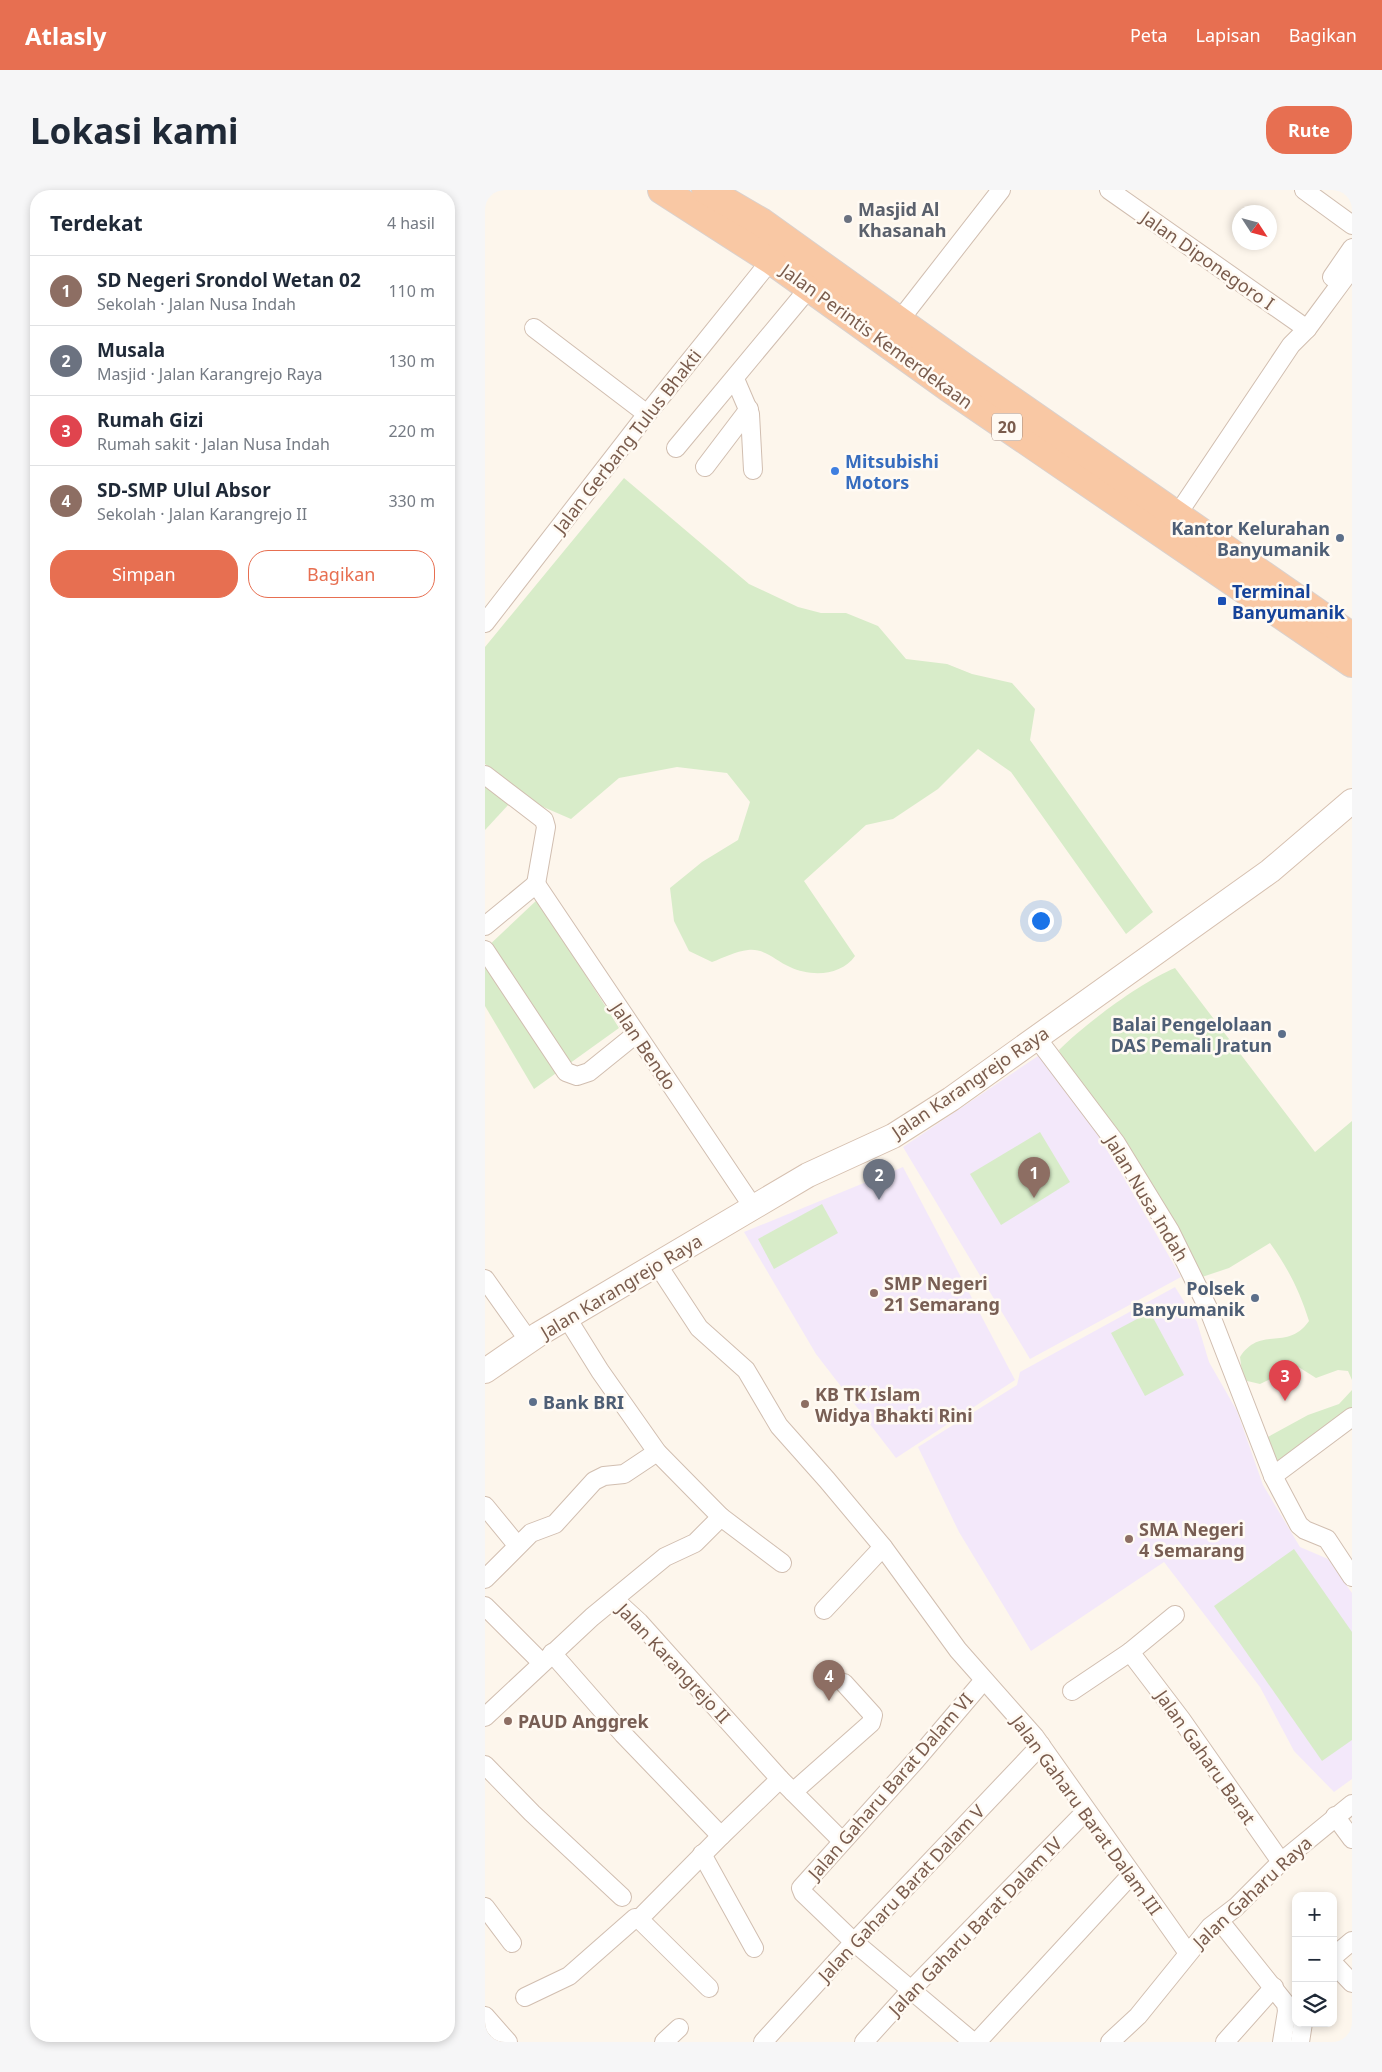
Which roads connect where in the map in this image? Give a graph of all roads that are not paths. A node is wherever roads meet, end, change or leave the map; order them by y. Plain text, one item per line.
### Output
1 (662, 190) edge
2 (706, 190) edge
3 (1001, 190) edge
4 (1109, 190) edge
5 (1304, 190) edge
6 (1352, 225) edge
7 (1352, 248) edge
8 (771, 260) junction
9 (1352, 268) edge
10 (809, 288) junction
11 (899, 321) junction
12 (1303, 327) junction
13 (534, 328) dead end
14 (955, 377) junction
15 (735, 379) junction
16 (749, 409) junction
17 (647, 414) junction
18 (676, 448) dead end
19 (705, 467) dead end
20 (753, 470) dead end
21 (1171, 524) junction
22 (485, 623) edge
23 (1352, 637) edge
24 (1352, 663) edge
25 (485, 775) edge
26 (1352, 801) edge
27 (536, 884) junction
28 (485, 926) edge
29 (485, 950) edge
30 (636, 1034) junction
31 (1036, 1037) junction
32 (753, 1207) junction
33 (657, 1264) junction
34 (485, 1279) edge
35 (567, 1318) junction
36 (529, 1341) junction
37 (485, 1371) edge
38 (1352, 1417) edge
39 (657, 1452) junction
40 (1273, 1476) junction
41 (485, 1506) edge
42 (721, 1517) junction
43 (517, 1545) junction
44 (883, 1547) junction
45 (782, 1563) dead end
46 (1352, 1577) edge
47 (485, 1579) edge
48 (615, 1600) junction
49 (485, 1606) edge
50 (823, 1610) dead end
51 (1175, 1615) dead end
52 (1131, 1652) junction
53 (547, 1658) junction
54 (984, 1680) junction
55 (843, 1683) dead end
56 (1072, 1691) dead end
57 (485, 1717) edge
58 (1041, 1745) junction
59 (485, 1765) edge
60 (780, 1779) junction
61 (793, 1792) junction
62 (1087, 1811) junction
63 (1342, 1811) edge
64 (721, 1836) junction
65 (1352, 1838) edge
66 (842, 1841) junction
67 (702, 1854) junction
68 (1281, 1862) junction
69 (1131, 1875) junction
70 (622, 1898) dead end
71 (485, 1907) edge
72 (639, 1920) junction
73 (1219, 1920) junction
74 (1352, 1941) edge
75 (854, 1942) junction
76 (512, 1943) dead end
77 (754, 1948) dead end
78 (1188, 1953) junction
79 (1337, 1954) edge
80 (1337, 1967) edge
81 (1352, 1983) edge
82 (1274, 1987) junction
83 (709, 1988) dead end
84 (912, 1989) junction
85 (525, 1996) dead end
86 (487, 2022) edge
87 (1302, 2027) edge
88 (679, 2028) dead end
89 (508, 2042) edge
90 (664, 2042) edge
91 (763, 2042) edge
92 (864, 2042) edge
93 (973, 2042) edge
94 (977, 2042) edge
95 (1110, 2042) edge
96 (1225, 2042) edge
97 (1282, 2042) edge
98 (1300, 2042) edge

1 - 8 highway, Jalan Perintis Kemerdekaan / 20
2 - 11 highway, Jalan Perintis Kemerdekaan / 20
3 - 11 street
4 - 12 street, Jalan Diponegoro I
5 - 6 street
7 - 12 street
8 - 10 highway, Jalan Perintis Kemerdekaan / 20
8 - 17 street, Jalan Gerbang Tulus Bhakti
9 - 12 street
10 - 14 highway, Jalan Perintis Kemerdekaan / 20
10 - 15 street
11 - 14 highway, Jalan Perintis Kemerdekaan / 20
12 - 21 street
13 - 17 street
14 - 21 highway, Jalan Perintis Kemerdekaan / 20
15 - 16 street
15 - 18 street
16 - 19 street
16 - 20 street
17 - 22 street, Jalan Gerbang Tulus Bhakti
21 - 23 highway, Jalan Perintis Kemerdekaan / 20
21 - 24 highway, Jalan Perintis Kemerdekaan / 20
25 - 27 street
26 - 31 main road, Jalan Karangrejo Raya
27 - 28 street
27 - 30 street, Jalan Bendo
29 - 30 street
30 - 32 street, Jalan Bendo
31 - 32 main road, Jalan Karangrejo Raya
31 - 40 street, Jalan Nusa Indah
32 - 33 main road, Jalan Karangrejo Raya
33 - 35 main road, Jalan Karangrejo Raya
33 - 44 street, Jalan Gaharu Barat Dalam III
34 - 36 street
35 - 36 main road, Jalan Karangrejo Raya
35 - 39 street
36 - 37 main road, Jalan Karangrejo Raya
38 - 40 street
39 - 42 street
39 - 43 street
40 - 46 street, Jalan Nusa Indah
41 - 43 street
42 - 45 street
42 - 48 street, Jalan Karangrejo II
43 - 47 street
44 - 50 street
44 - 54 street, Jalan Gaharu Barat Dalam III
48 - 53 street
48 - 60 street, Jalan Karangrejo II
49 - 53 street
51 - 52 street
52 - 56 street
52 - 68 street, Jalan Gaharu Barat
53 - 57 street
53 - 64 street
54 - 58 street, Jalan Gaharu Barat Dalam III
54 - 66 street, Jalan Gaharu Barat Dalam VI
55 - 61 street
58 - 62 street, Jalan Gaharu Barat Dalam III
58 - 75 street, Jalan Gaharu Barat Dalam V
59 - 70 street
60 - 61 street, Jalan Karangrejo II
60 - 64 street
61 - 66 street, Jalan Karangrejo II
62 - 69 street, Jalan Gaharu Barat Dalam III
62 - 84 street, Jalan Gaharu Barat Dalam IV
63 - 65 street
63 - 68 street, Jalan Gaharu Raya
64 - 67 street
66 - 75 street, Jalan Gaharu Barat Dalam VI
67 - 72 street
67 - 77 street
68 - 73 street, Jalan Gaharu Raya
69 - 78 street, Jalan Gaharu Barat Dalam III
69 - 94 street
71 - 76 street
72 - 83 street
72 - 85 street
73 - 78 street, Jalan Gaharu Raya
73 - 82 street
74 - 79 street
75 - 84 street
75 - 91 street, Jalan Gaharu Barat Dalam V
78 - 95 street, Jalan Gaharu Raya
80 - 81 street
82 - 96 street
82 - 97 street
84 - 92 street, Jalan Gaharu Barat Dalam IV
84 - 93 street
86 - 89 street
87 - 98 street
88 - 90 street

